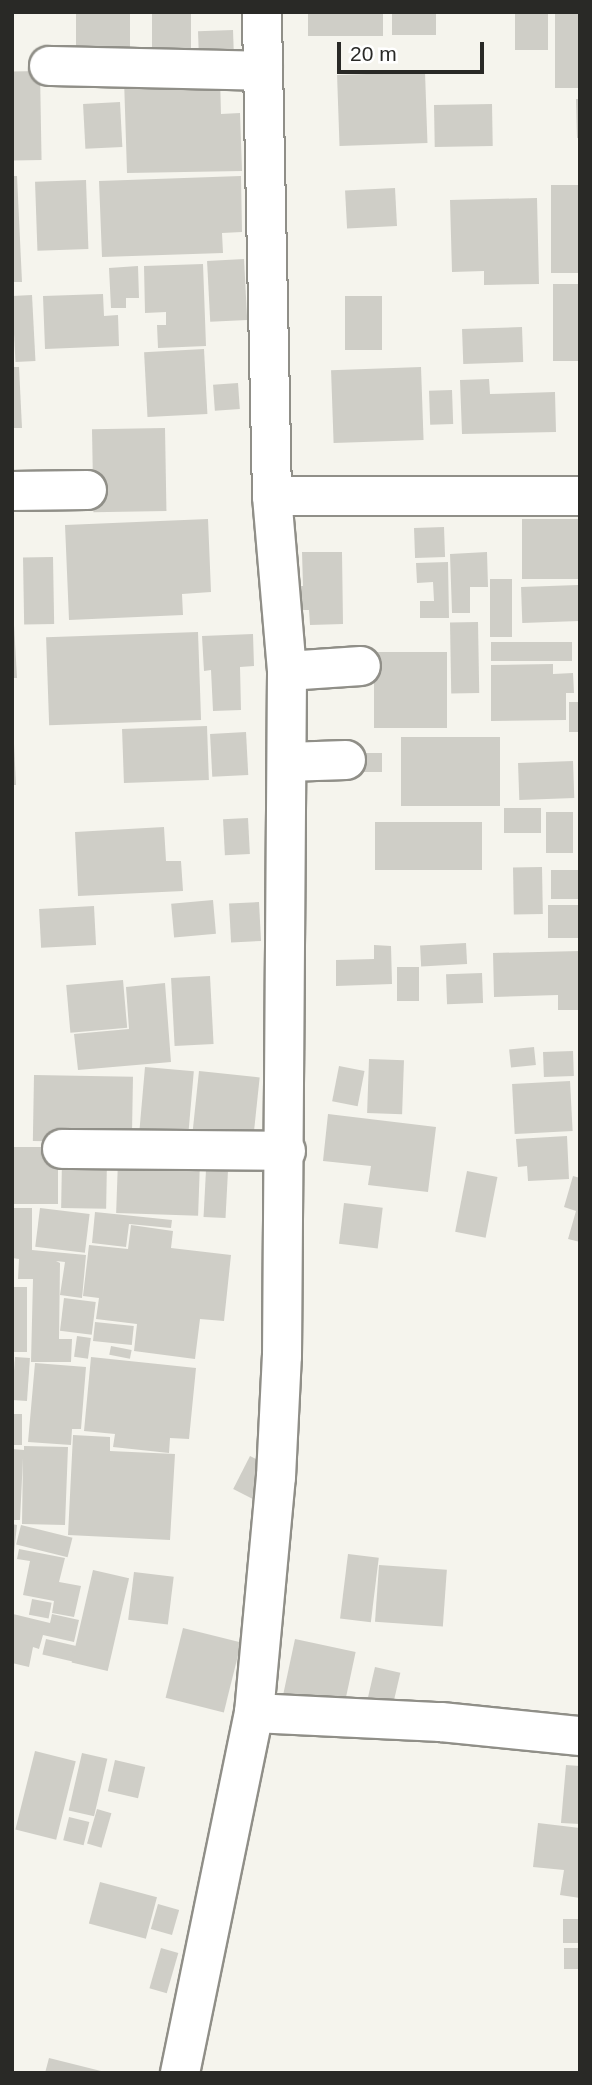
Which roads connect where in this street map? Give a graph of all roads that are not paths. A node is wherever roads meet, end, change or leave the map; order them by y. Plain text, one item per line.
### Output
1 (262, 12) edge
2 (49, 66) dead end
3 (263, 71) junction
4 (87, 490) dead end
5 (12, 491) edge
6 (272, 496) junction
7 (580, 496) edge
8 (362, 666) dead end
9 (287, 671) junction
10 (346, 760) dead end
11 (287, 762) junction
12 (62, 1149) dead end
13 (286, 1151) junction
14 (254, 1713) junction
15 (580, 1736) edge
16 (180, 2073) edge

1 - 3 street
2 - 3 street
3 - 6 street
4 - 5 street
6 - 7 street
6 - 9 street
8 - 9 street
9 - 11 street
10 - 11 street
11 - 13 street
12 - 13 street
13 - 14 street
14 - 15 street
14 - 16 street

